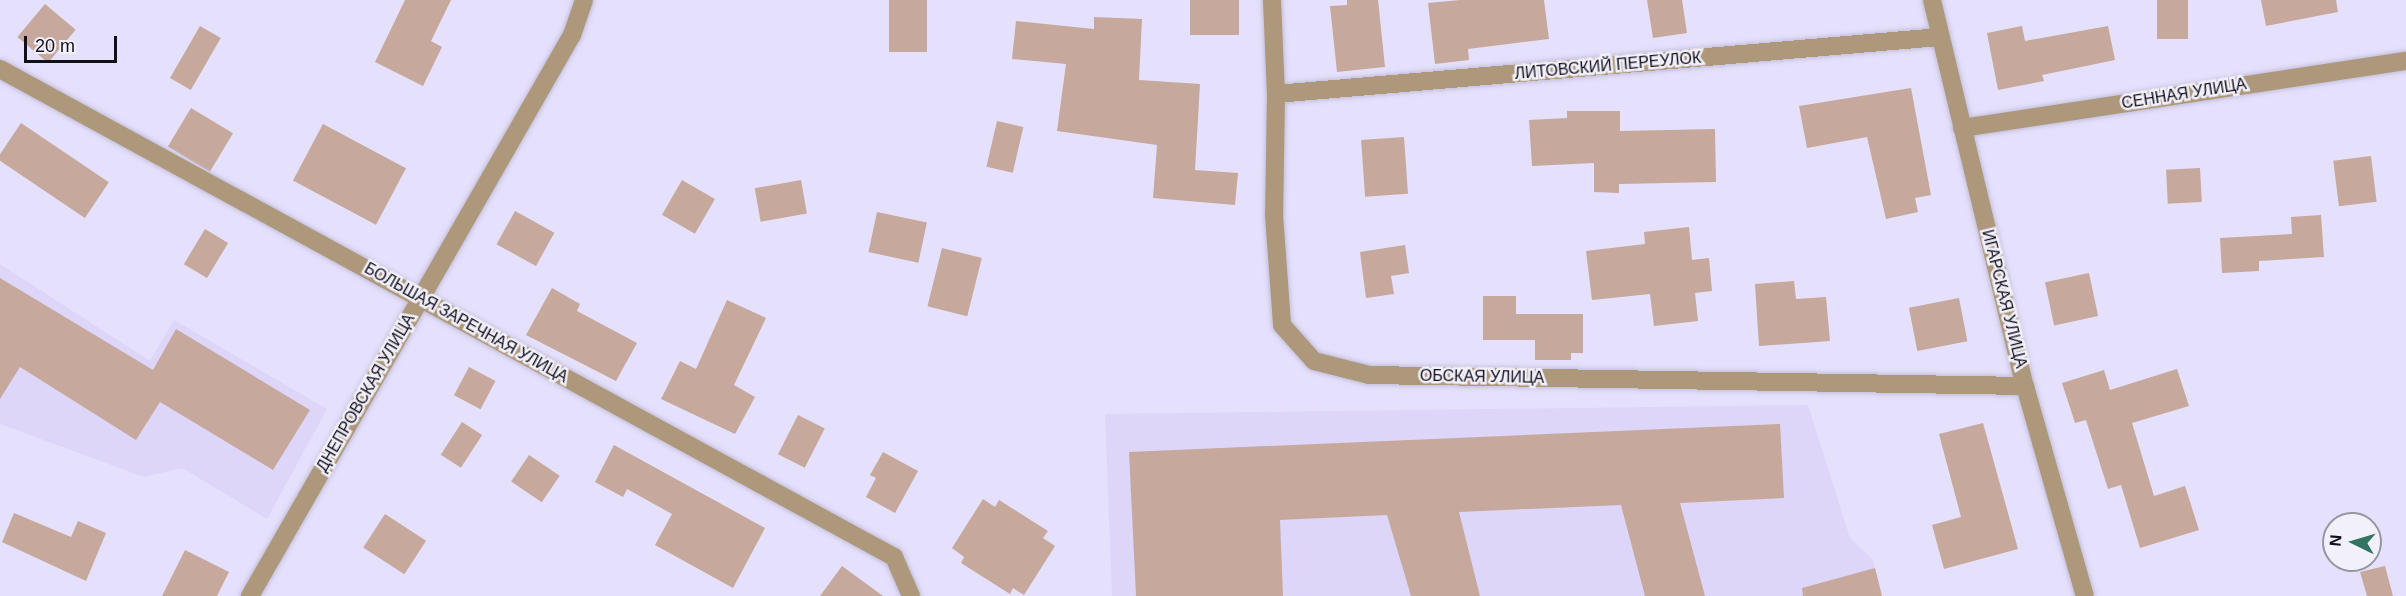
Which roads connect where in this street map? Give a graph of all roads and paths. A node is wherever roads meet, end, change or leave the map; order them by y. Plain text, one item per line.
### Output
1 (584, 0) edge
2 (1272, 0) edge
3 (1932, 0) edge
4 (1940, 37) junction
5 (2406, 61) edge
6 (0, 69) edge
7 (1276, 94) junction
8 (1962, 128) junction
9 (420, 298) junction
10 (2025, 386) junction
11 (250, 596) edge
12 (911, 596) edge
13 (2085, 596) edge

1 - 9 street, ДНЕПРОВСКАЯ УЛИЦА
2 - 7 street, ОБСКАЯ УЛИЦА
3 - 4 street, ИГАРСКАЯ УЛИЦА
4 - 7 street, ЛИТОВСКИЙ ПЕРЕУЛОК
4 - 8 street, ИГАРСКАЯ УЛИЦА
5 - 8 street, СЕННАЯ УЛИЦА
6 - 9 street, БОЛЬШАЯ ЗАРЕЧНАЯ УЛИЦА
7 - 10 street, ОБСКАЯ УЛИЦА
8 - 10 street, ИГАРСКАЯ УЛИЦА
9 - 11 street, ДНЕПРОВСКАЯ УЛИЦА
9 - 12 street, БОЛЬШАЯ ЗАРЕЧНАЯ УЛИЦА
10 - 13 street, ИГАРСКАЯ УЛИЦА

